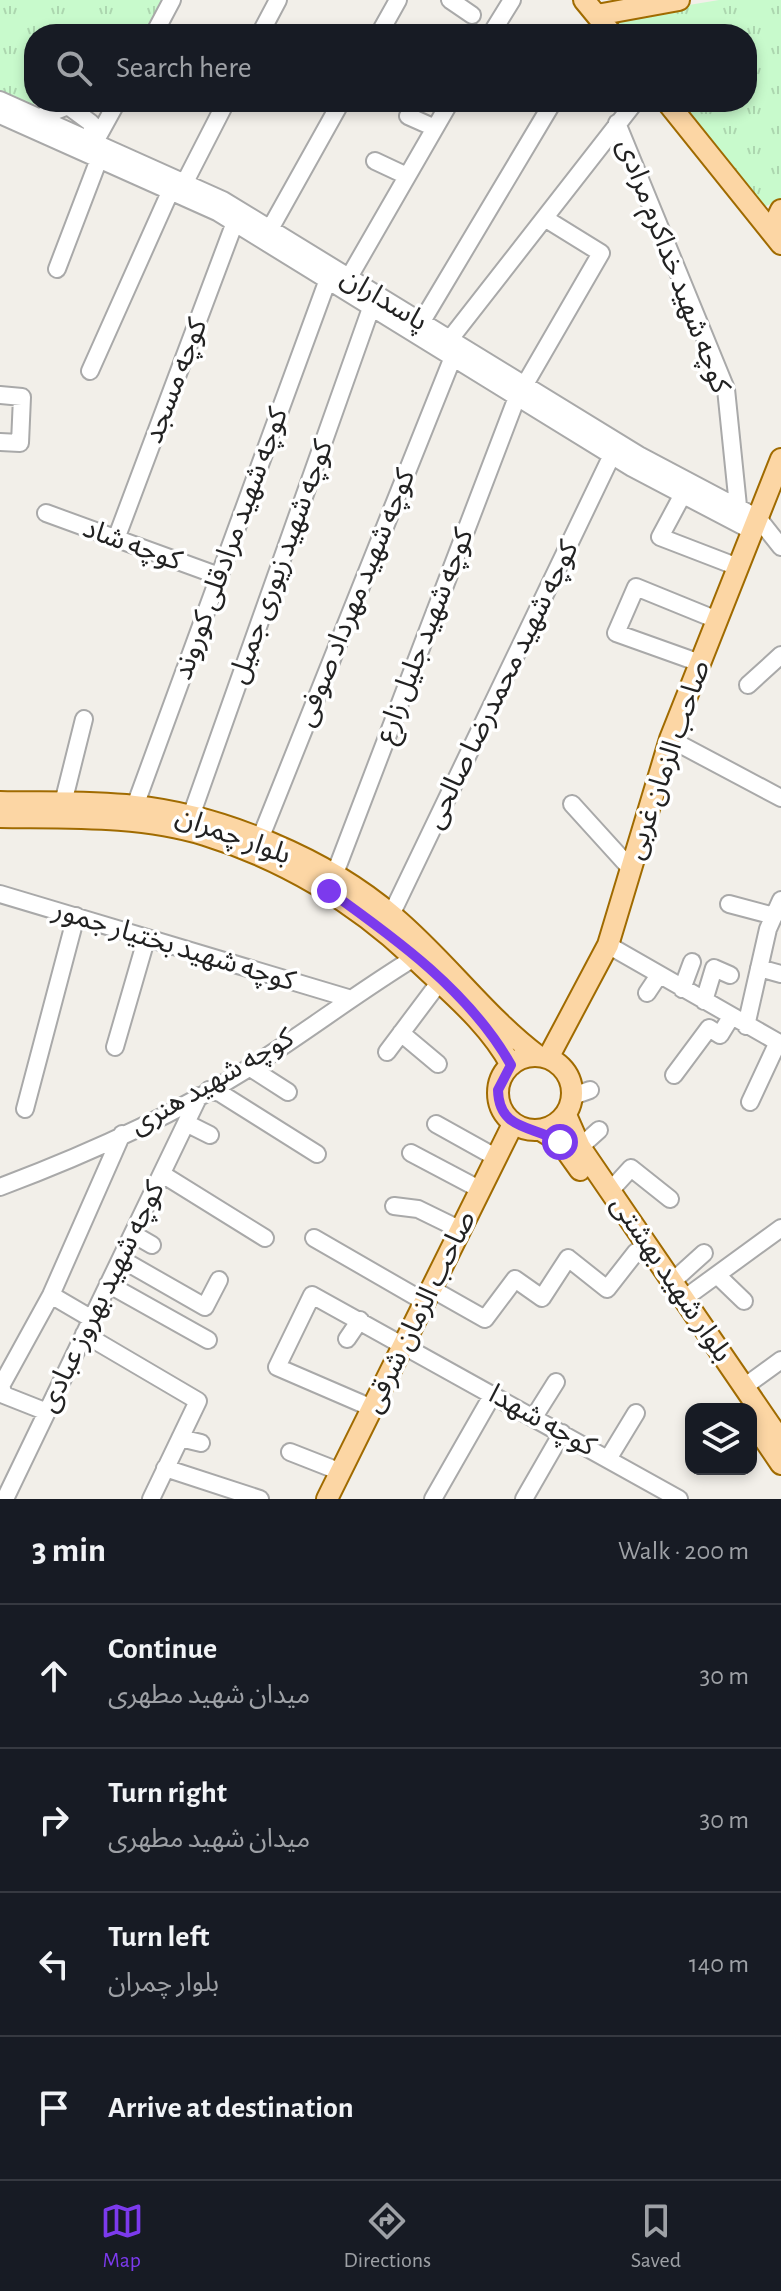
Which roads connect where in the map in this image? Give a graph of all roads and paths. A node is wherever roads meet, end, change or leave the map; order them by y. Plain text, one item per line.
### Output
1 (172, 0) edge
2 (278, 0) edge
3 (398, 0) edge
4 (450, 0) edge
5 (512, 0) edge
6 (679, 0) edge
7 (472, 15) dead end
8 (597, 15) edge
9 (159, 24) edge
10 (265, 24) edge
11 (385, 24) edge
12 (497, 24) edge
13 (0, 100) edge
14 (24, 110) edge
15 (28, 112) edge
16 (112, 112) edge
17 (221, 112) edge
18 (335, 112) edge
19 (444, 112) edge
20 (547, 112) edge
21 (626, 112) edge
22 (675, 112) edge
23 (0, 115) edge
24 (408, 116) dead end
25 (617, 123) junction
26 (435, 128) junction
27 (95, 142) junction
28 (99, 159) junction
29 (375, 161) dead end
30 (407, 176) junction
31 (185, 182) junction
32 (170, 192) junction
33 (781, 210) edge
34 (546, 219) junction
35 (235, 222) junction
36 (270, 229) junction
37 (776, 238) edge
38 (57, 269) dead end
39 (348, 279) junction
40 (327, 282) junction
41 (371, 308) junction
42 (421, 323) junction
43 (450, 339) junction
44 (453, 357) junction
45 (90, 371) dead end
46 (520, 391) junction
47 (0, 395) edge
48 (0, 442) edge
49 (612, 455) junction
50 (781, 460) edge
51 (683, 494) junction
52 (738, 506) junction
53 (46, 513) dead end
54 (755, 524) junction
55 (116, 539) junction
56 (781, 547) edge
57 (738, 567) junction
58 (219, 576) junction
59 (717, 620) junction
60 (781, 655) edge
61 (700, 663) junction
62 (748, 685) dead end
63 (84, 719) dead end
64 (670, 739) junction
65 (781, 798) edge
66 (0, 802) edge
67 (63, 803) junction
68 (572, 804) dead end
69 (135, 806) junction
70 (191, 816) junction
71 (0, 817) edge
72 (260, 839) junction
73 (631, 869) junction
74 (334, 876) junction
75 (0, 894) edge
76 (781, 900) edge
77 (729, 904) dead end
78 (391, 915) junction
79 (76, 916) junction
80 (774, 916) junction
81 (146, 940) junction
82 (608, 945) junction
83 (414, 958) junction
84 (692, 962) dead end
85 (759, 968) junction
86 (781, 974) edge
87 (659, 975) junction
88 (730, 975) dead end
89 (441, 980) junction
90 (682, 989) junction
91 (647, 993) dead end
92 (348, 998) junction
93 (704, 1001) junction
94 (738, 1021) junction
95 (401, 1033) junction
96 (779, 1043) edge
97 (115, 1047) dead end
98 (387, 1052) dead end
99 (543, 1057) junction
100 (438, 1064) dead end
101 (511, 1065) junction
102 (249, 1067) junction
103 (674, 1075) dead end
104 (288, 1092) dead end
105 (204, 1093) junction
106 (576, 1100) junction
107 (750, 1102) dead end
108 (25, 1109) dead end
109 (186, 1123) junction
110 (436, 1124) dead end
111 (513, 1124) junction
112 (599, 1130) dead end
113 (542, 1131) junction
114 (122, 1134) junction
115 (210, 1135) dead end
116 (580, 1147) junction
117 (411, 1153) dead end
118 (317, 1154) dead end
119 (497, 1158) junction
120 (162, 1174) junction
121 (0, 1187) edge
122 (481, 1190) junction
123 (610, 1191) junction
124 (670, 1199) dead end
125 (394, 1206) dead end
126 (781, 1228) edge
127 (461, 1230) junction
128 (133, 1234) junction
129 (265, 1238) dead end
130 (314, 1238) dead end
131 (152, 1245) dead end
132 (636, 1252) junction
133 (704, 1253) dead end
134 (121, 1259) junction
135 (717, 1275) junction
136 (219, 1280) dead end
137 (673, 1281) junction
138 (108, 1284) junction
139 (51, 1295) junction
140 (428, 1295) junction
141 (685, 1298) junction
142 (744, 1301) dead end
143 (360, 1320) junction
144 (88, 1326) junction
145 (347, 1339) dead end
146 (208, 1340) dead end
147 (404, 1344) junction
148 (781, 1360) edge
149 (556, 1382) dead end
150 (744, 1387) junction
151 (493, 1394) junction
152 (740, 1403) edge
153 (372, 1408) junction
154 (47, 1412) junction
155 (636, 1413) dead end
156 (534, 1417) junction
157 (757, 1429) edge
158 (562, 1433) junction
159 (180, 1438) junction
160 (781, 1441) edge
161 (201, 1443) dead end
162 (290, 1452) dead end
163 (608, 1459) junction
164 (781, 1464) edge
165 (165, 1468) junction
166 (341, 1472) junction
167 (217, 1492) edge
168 (662, 1495) edge
169 (9, 1498) edge
170 (151, 1499) edge
171 (260, 1499) edge
172 (327, 1499) edge
173 (433, 1499) edge
174 (524, 1499) edge
175 (679, 1499) edge

1 - 9 street
2 - 10 street
3 - 11 street
4 - 7 street
5 - 12 street
6 - 8 main road
13 - 14 street, پاسداران
15 - 27 street, پاسداران
16 - 27 street
17 - 31 street
18 - 36 street
19 - 26 street
20 - 42 street
21 - 25 street
22 - 37 main road
23 - 28 street, پاسداران
24 - 26 street
25 - 34 street
25 - 52 street, کوچه شهید خداکرم مرادی
26 - 30 street
27 - 31 street, پاسداران
28 - 32 street, پاسداران
28 - 38 street
29 - 30 street
30 - 39 street
31 - 36 street, پاسداران
32 - 35 street, پاسداران
32 - 45 street
33 - 37 main road
34 - 43 street
34 - 46 street, کوچه شهید جلیل زارع
35 - 40 street, پاسداران
35 - 55 street, کوچه مسجد
36 - 39 street, پاسداران
39 - 42 street, پاسداران
40 - 41 street, پاسداران
40 - 58 street, کوچه شهید مرادقلی کوروند
41 - 44 street, پاسداران
41 - 70 street, کوچه شهید زیوری جمیل
42 - 43 street, پاسداران
43 - 46 street, پاسداران
44 - 46 street, پاسداران
44 - 72 street, کوچه شهید مهرداد صوفی
46 - 49 street, پاسداران
46 - 52 street, پاسداران
46 - 74 street, کوچه شهید جلیل زارع
47 - 48 street
49 - 51 street, پاسداران
49 - 78 street, کوچه شهید محمدرضا صالحی
50 - 54 main road, صاحب الزمان غربی
51 - 54 street, پاسداران
51 - 57 street
52 - 54 street, پاسداران
53 - 55 street, کوچه شاد
54 - 56 street
54 - 57 main road, صاحب الزمان غربی
55 - 58 street, کوچه شاد
57 - 59 main road, صاحب الزمان غربی
58 - 69 street, کوچه شهید مرادقلی کوروند
59 - 61 main road, صاحب الزمان غربی
59 - 61 street
60 - 62 street
61 - 64 main road, صاحب الزمان غربی
63 - 67 street
64 - 65 street
64 - 73 main road, صاحب الزمان غربی
66 - 67 main road, بلوار چمران
67 - 69 main road, بلوار چمران
68 - 73 street
69 - 70 main road, بلوار چمران
70 - 72 main road, بلوار چمران
71 - 83 main road, بلوار چمران
72 - 74 main road, بلوار چمران
73 - 82 main road, صاحب الزمان غربی
74 - 78 main road, بلوار چمران
75 - 79 street, کوچه شهید بختیار جمور
76 - 80 street
77 - 80 street
78 - 99 main road, بلوار چمران
79 - 81 street, کوچه شهید بختیار جمور
79 - 108 street
80 - 85 street
81 - 92 street, کوچه شهید بختیار جمور
81 - 97 street
82 - 87 street
82 - 99 main road, صاحب الزمان غربی
83 - 89 main road, بلوار چمران
83 - 92 street, کوچه شهید هنری
84 - 90 street
85 - 86 street
85 - 94 street
87 - 90 street
87 - 91 street
88 - 93 street
89 - 95 street
89 - 101 main road, بلوار چمران
90 - 93 street
92 - 102 street, کوچه شهید هنری
93 - 94 street
94 - 96 street
94 - 103 street
95 - 98 street
95 - 100 street
96 - 107 street
99 - 101 main road
99 - 106 main road
101 - 111 main road
102 - 104 street
102 - 105 street, کوچه شهید هنری
105 - 109 street, کوچه شهید بهروز عبادی
105 - 114 street, کوچه شهید هنری
105 - 118 street
106 - 113 main road
106 - 116 main road, بلوار شهید بهشتی
109 - 115 street
109 - 120 street, کوچه شهید بهروز عبادی
110 - 119 street
111 - 113 main road
111 - 119 main road, صاحب الزمان شرقی
112 - 116 street
113 - 132 main road, بلوار شهید بهشتی
114 - 121 street, کوچه شهید هنری
114 - 139 street
116 - 123 main road, بلوار شهید بهشتی
117 - 122 street
119 - 122 main road, صاحب الزمان شرقی
120 - 128 street, کوچه شهید بهروز عبادی
120 - 129 street
122 - 127 main road, صاحب الزمان شرقی
123 - 124 street
123 - 137 main road, بلوار شهید بهشتی
125 - 127 street
126 - 135 street
127 - 140 main road, صاحب الزمان شرقی
128 - 131 street
128 - 134 street, کوچه شهید بهروز عبادی
130 - 140 street
132 - 140 street
132 - 152 main road, بلوار شهید بهشتی
133 - 137 street
134 - 136 street
134 - 138 street, کوچه شهید بهروز عبادی
135 - 141 street
135 - 142 street
137 - 141 main road, بلوار شهید بهشتی
138 - 144 street, کوچه شهید بهروز عبادی
138 - 146 street
139 - 144 street
139 - 154 street
140 - 147 main road, صاحب الزمان شرقی
141 - 150 main road, بلوار شهید بهشتی
143 - 145 street
143 - 147 street, کوچه شهدا
143 - 153 street, کوچه شهدا
144 - 154 street, کوچه شهید بهروز عبادی
144 - 159 street
147 - 151 street, کوچه شهدا
147 - 153 main road, صاحب الزمان شرقی
148 - 150 street
149 - 156 street
150 - 160 main road, بلوار شهید بهشتی
151 - 156 street, کوچه شهدا
151 - 173 street
153 - 166 main road, صاحب الزمان شرقی
154 - 169 street, کوچه شهید بهروز عبادی
155 - 163 street
156 - 158 street, کوچه شهدا
157 - 164 main road
158 - 163 street, کوچه شهدا
158 - 174 street
159 - 161 street
159 - 165 street
162 - 166 street
163 - 168 street, کوچه شهدا
165 - 167 street
165 - 170 street
166 - 172 main road, صاحب الزمان شرقی
167 - 171 street
168 - 175 street, کوچه شهدا

